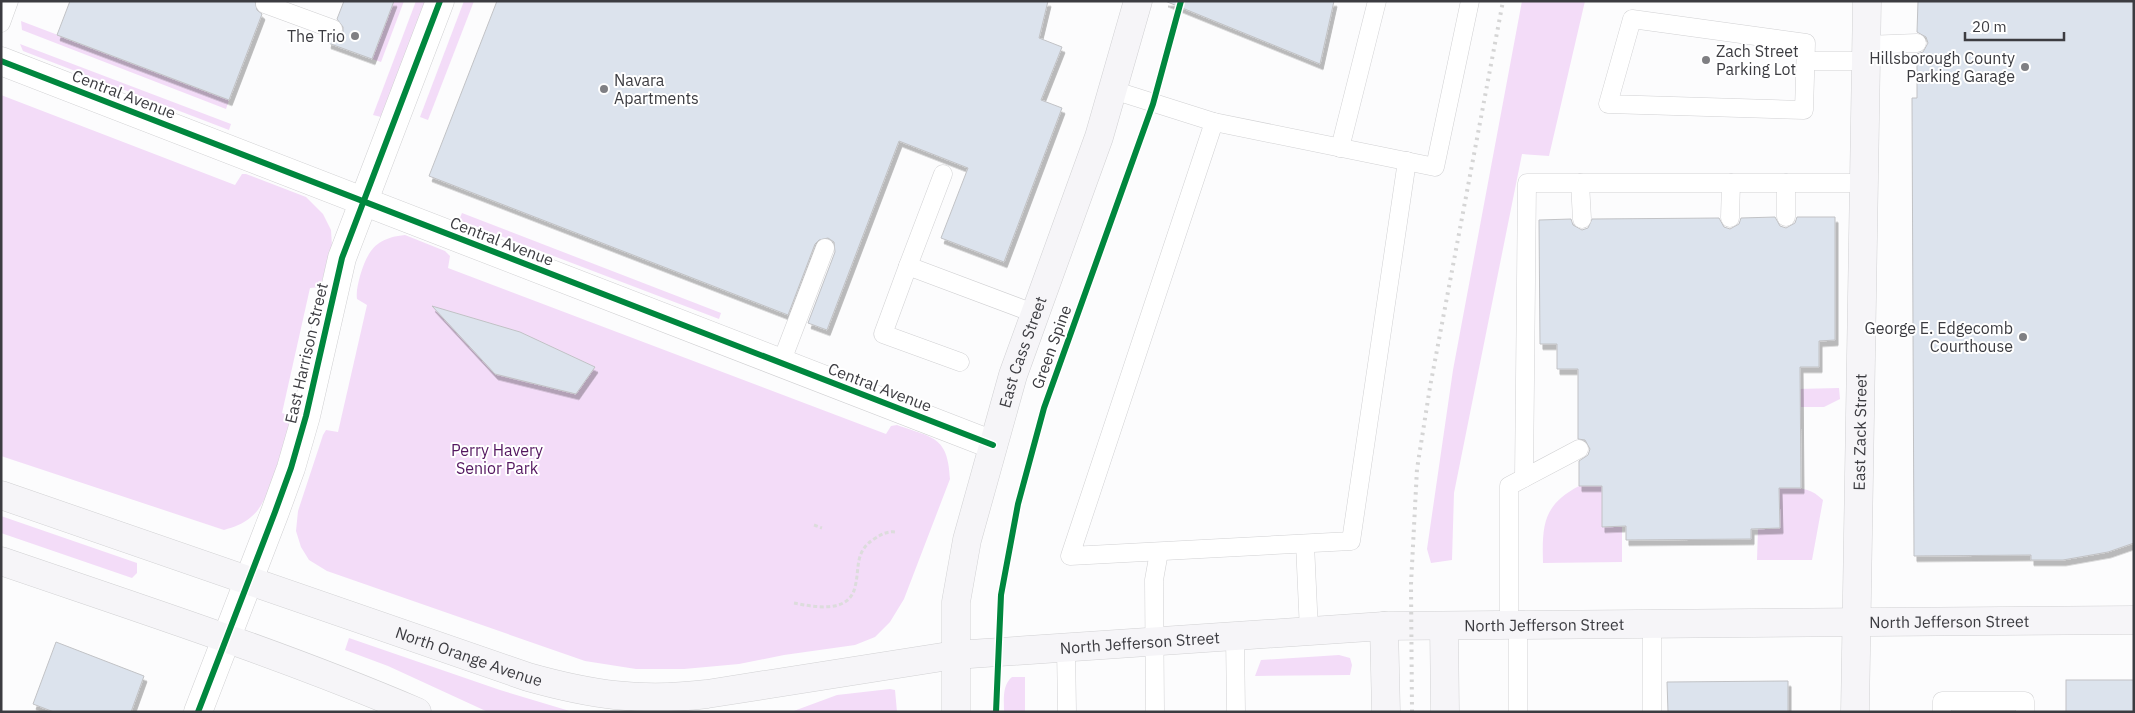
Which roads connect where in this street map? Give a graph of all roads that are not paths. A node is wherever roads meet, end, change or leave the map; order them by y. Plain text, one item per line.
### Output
1 (9, 1) edge
2 (440, 1) edge
3 (1138, 1) edge
4 (1377, 1) edge
5 (1470, 1) edge
6 (1867, 1) edge
7 (266, 4) dead end
8 (1, 22) edge
9 (333, 30) dead end
10 (1917, 43) dead end
11 (1866, 53) junction
12 (1, 61) edge
13 (1806, 61) junction
14 (1113, 90) junction
15 (1214, 122) junction
16 (1340, 148) junction
17 (1407, 161) junction
18 (943, 174) dead end
19 (1580, 183) junction
20 (1731, 183) junction
21 (1786, 183) junction
22 (1864, 183) junction
23 (363, 203) junction
24 (1786, 217) dead end
25 (1730, 218) dead end
26 (1582, 219) dead end
27 (825, 248) dead end
28 (908, 266) junction
29 (1036, 314) junction
30 (960, 362) dead end
31 (781, 363) junction
32 (993, 445) junction
33 (1578, 449) dead end
34 (1524, 478) junction
35 (1, 495) edge
36 (1305, 544) junction
37 (1159, 552) junction
38 (1, 561) edge
39 (249, 582) junction
40 (2134, 620) edge
41 (1857, 623) junction
42 (1652, 624) junction
43 (1513, 625) junction
44 (1384, 626) junction
45 (1444, 626) junction
46 (1309, 631) junction
47 (1235, 636) junction
48 (227, 638) junction
49 (1154, 642) junction
50 (1066, 647) junction
51 (955, 656) junction
52 (198, 712) edge
53 (417, 712) edge
54 (956, 712) edge
55 (1067, 712) edge
56 (1155, 712) edge
57 (1236, 712) edge
58 (1386, 712) edge
59 (1445, 712) edge
60 (1518, 712) edge
61 (1652, 712) edge
62 (1854, 712) edge
63 (1942, 712) edge
64 (2025, 712) edge

1 - 8 lane
2 - 23 street, East Harrison Street
3 - 14 main road, East Cass Street
4 - 16 lane
5 - 17 lane
6 - 11 main road, East Zack Street
7 - 9 lane
10 - 11 lane
11 - 13 lane
11 - 22 main road, East Zack Street
12 - 23 street, Central Avenue
13 - 13 lane
14 - 15 lane
14 - 29 main road, East Cass Street
15 - 16 lane
15 - 37 lane
16 - 17 lane
17 - 36 lane
18 - 28 lane
19 - 20 lane
19 - 26 lane
19 - 34 lane
20 - 21 lane
20 - 25 lane
21 - 22 lane
21 - 24 lane
22 - 41 main road, East Zack Street
23 - 31 street, Central Avenue
23 - 39 street, East Harrison Street
27 - 31 lane
28 - 29 lane
28 - 30 lane
29 - 32 main road, East Cass Street
31 - 32 street, Central Avenue
32 - 51 main road, East Cass Street
33 - 34 lane
34 - 43 lane
35 - 39 main road, North Orange Avenue
36 - 37 lane
36 - 46 lane
37 - 49 lane
38 - 48 main road
39 - 48 street, East Harrison Street
39 - 51 main road, North Orange Avenue
40 - 41 main road, North Jefferson Street
41 - 42 main road, North Jefferson Street
41 - 62 main road, East Zack Street
42 - 43 main road, North Jefferson Street
42 - 61 lane
43 - 45 main road, North Jefferson Street
43 - 60 lane
44 - 45 main road, North Jefferson Street
44 - 46 main road, North Jefferson Street
44 - 58 main road
45 - 59 main road
46 - 47 main road, North Jefferson Street
47 - 49 main road, North Jefferson Street
47 - 57 lane
48 - 52 street, East Harrison Street
48 - 53 main road
49 - 50 main road, North Jefferson Street
49 - 56 lane
50 - 51 main road, North Jefferson Street
50 - 55 lane
51 - 54 main road, East Cass Street
63 - 64 lane

